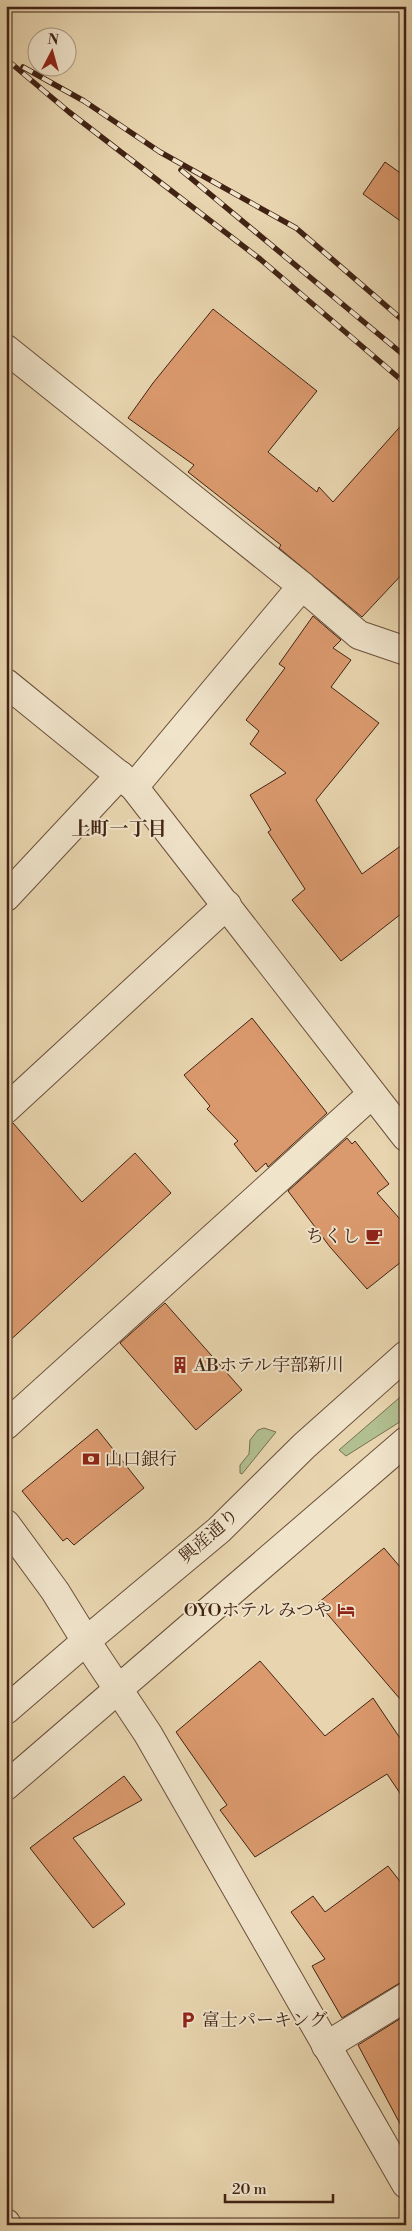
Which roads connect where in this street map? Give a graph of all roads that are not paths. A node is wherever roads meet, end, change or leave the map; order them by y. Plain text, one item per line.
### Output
1 (6, 349) edge
2 (302, 586) junction
3 (406, 651) edge
4 (6, 683) edge
5 (127, 781) junction
6 (6, 897) edge
7 (227, 905) junction
8 (372, 1094) junction
9 (6, 1109) edge
10 (406, 1137) edge
11 (406, 1355) edge
12 (6, 1425) edge
13 (406, 1441) edge
14 (6, 1524) edge
15 (86, 1640) junction
16 (119, 1688) junction
17 (6, 1710) edge
18 (6, 1786) edge
19 (406, 1997) edge
20 (326, 2046) junction
21 (406, 2184) edge

1 - 2 street
2 - 3 street
2 - 5 street
4 - 5 street
5 - 6 street
5 - 7 street
7 - 8 street
7 - 9 street
8 - 10 street
8 - 12 street
11 - 15 street, 興産通り
13 - 16 street
14 - 15 street
15 - 16 street
15 - 17 street, 興産通り
16 - 18 street
16 - 20 street
19 - 20 street
20 - 21 street

